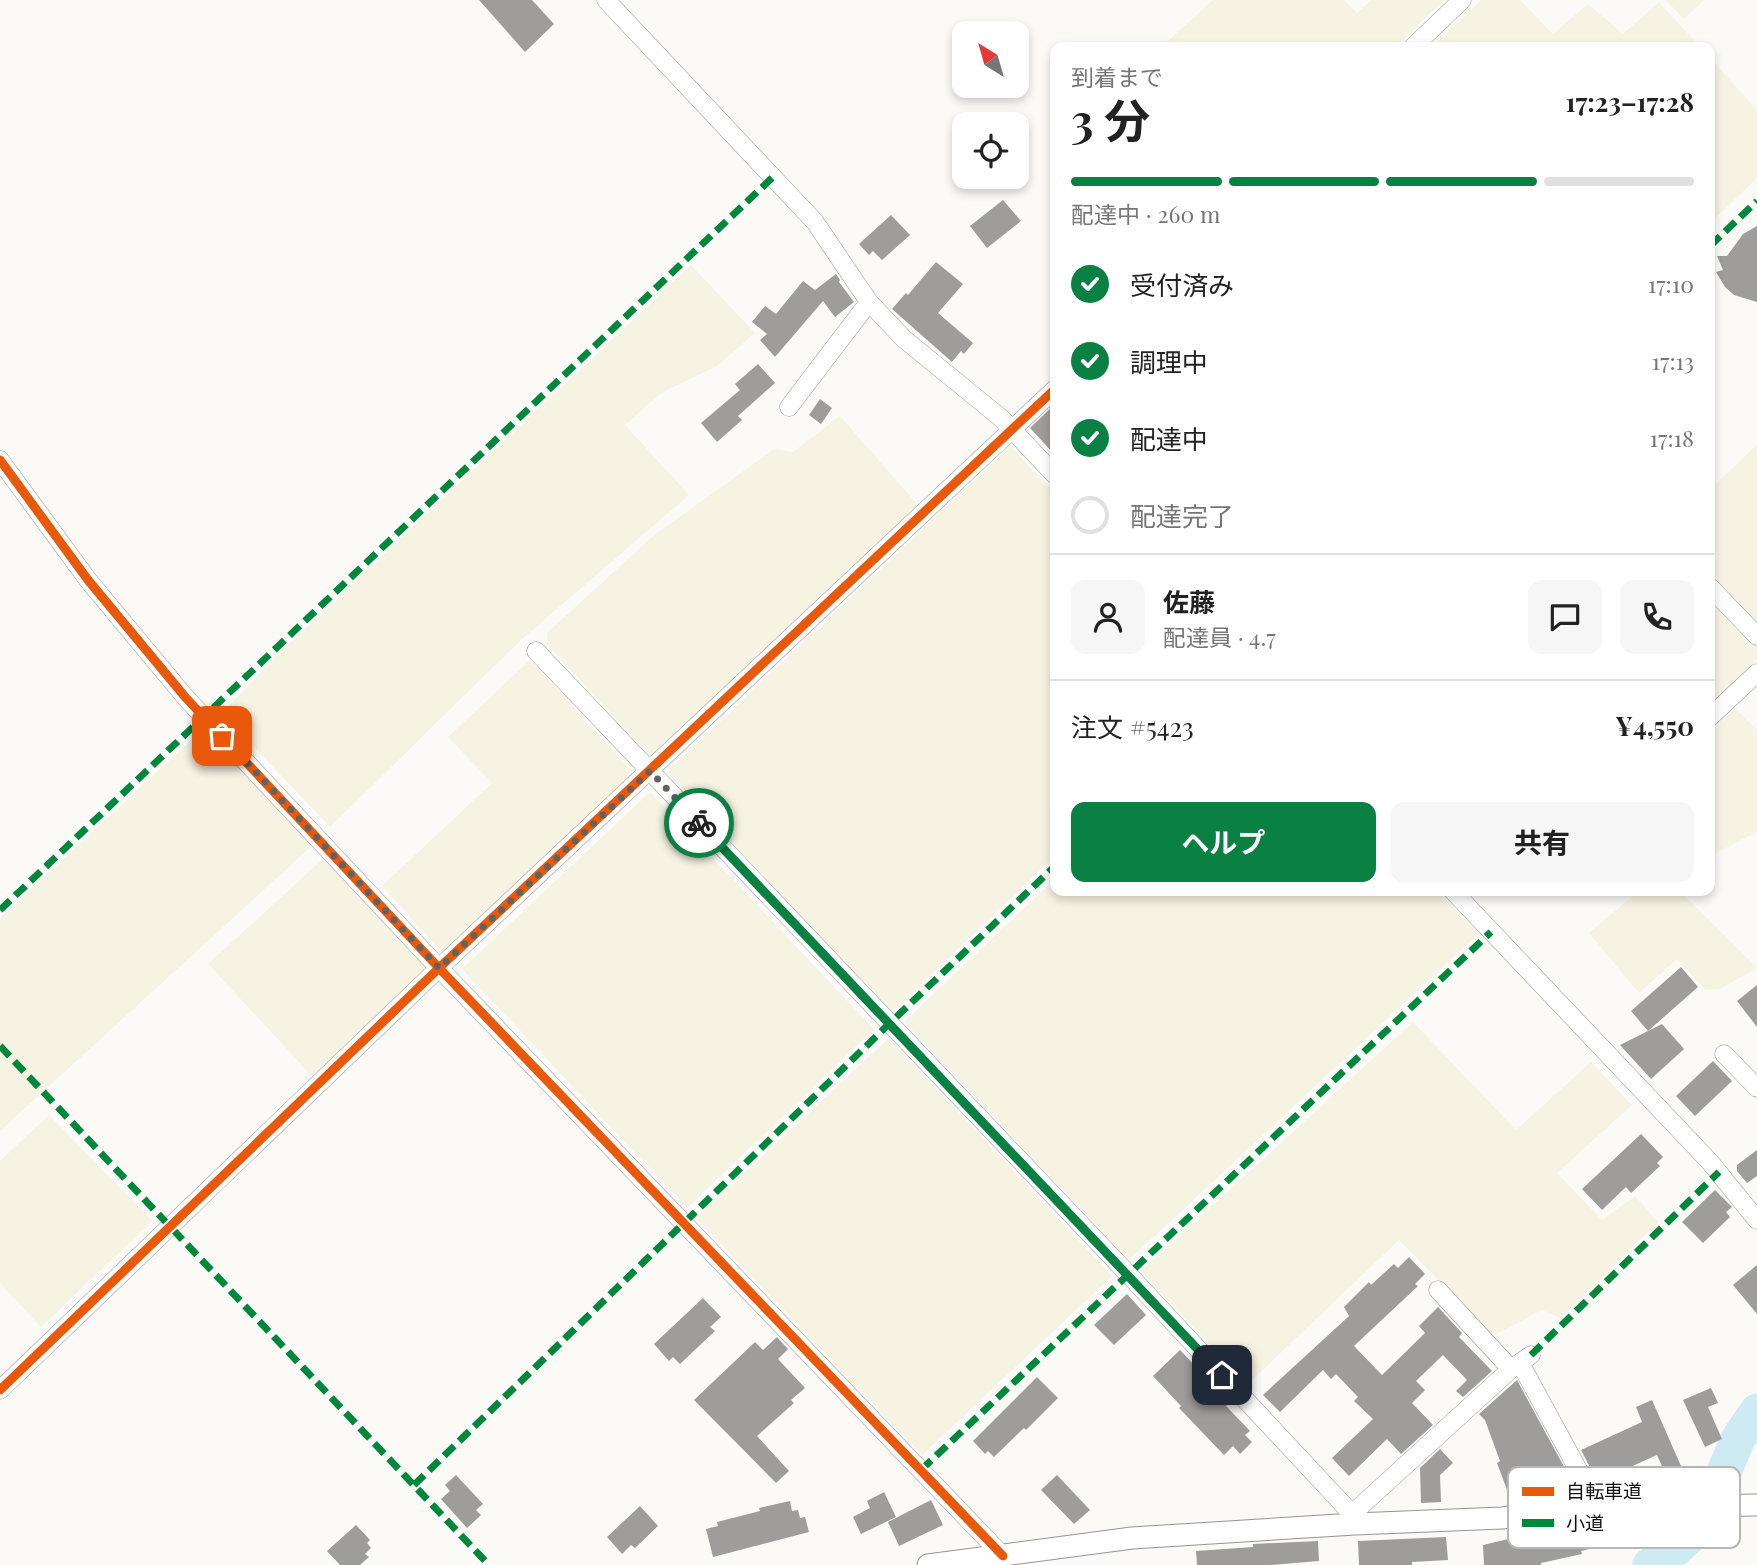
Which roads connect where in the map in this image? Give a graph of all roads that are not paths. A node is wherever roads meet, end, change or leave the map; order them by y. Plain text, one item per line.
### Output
1 (606, 0) edge
2 (1462, 0) edge
3 (1418, 42) edge
4 (869, 302) junction
5 (1050, 394) edge
6 (789, 407) dead end
7 (1012, 430) junction
8 (0, 460) edge
9 (1050, 470) edge
10 (1715, 592) edge
11 (1757, 636) edge
12 (536, 651) dead end
13 (1757, 673) edge
14 (1715, 713) edge
15 (650, 771) junction
16 (1458, 896) edge
17 (439, 968) junction
18 (1724, 1054) dead end
19 (1757, 1088) edge
20 (1757, 1220) edge
21 (1438, 1290) dead end
22 (1521, 1362) junction
23 (0, 1390) edge
24 (1577, 1467) edge
25 (1508, 1517) edge
26 (1354, 1519) junction
27 (1003, 1556) junction
28 (928, 1565) edge

1 - 4 street
2 - 3 street
4 - 6 street
4 - 7 street
5 - 7 street
7 - 9 street
7 - 15 street
8 - 17 street
10 - 11 street
12 - 15 street
13 - 14 street
15 - 17 street
15 - 26 street
16 - 20 street
17 - 23 street
17 - 27 street
18 - 19 street
21 - 22 street
22 - 24 street
22 - 26 street
25 - 26 street
26 - 27 street
27 - 28 street

